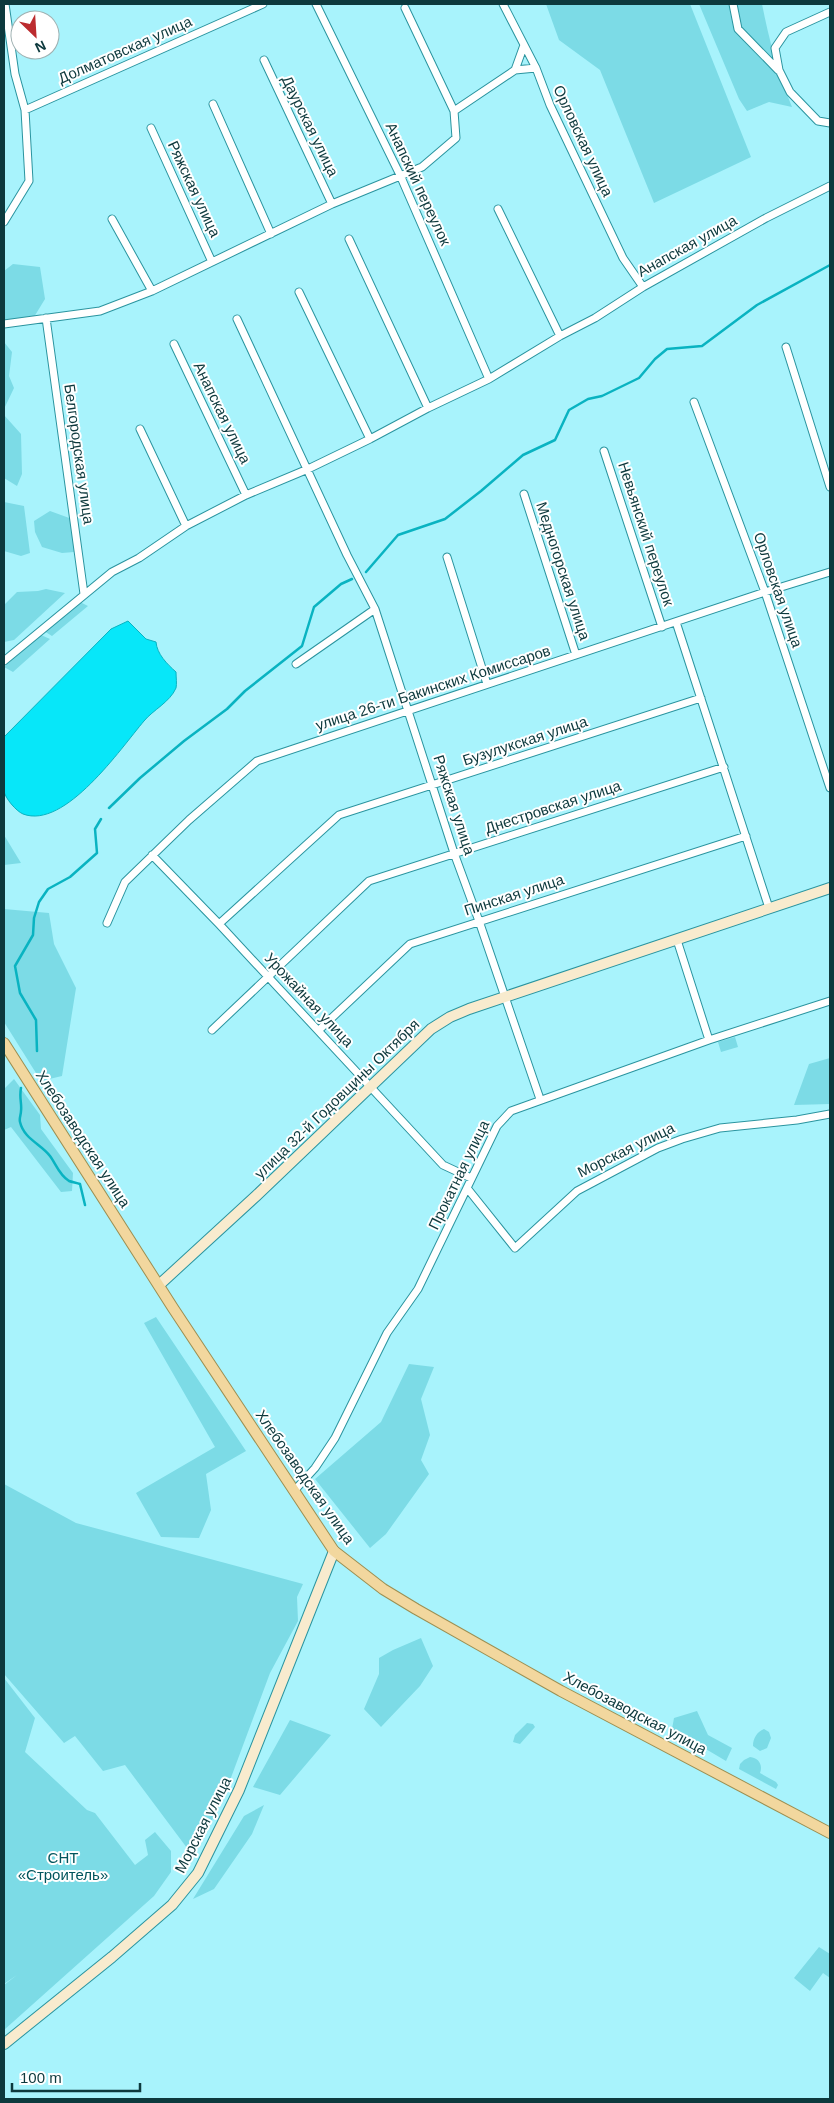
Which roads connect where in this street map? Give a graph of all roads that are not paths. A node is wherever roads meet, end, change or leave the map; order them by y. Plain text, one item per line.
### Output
1 (5, 4) edge
2 (263, 4) edge
3 (316, 4) edge
4 (503, 4) edge
5 (733, 4) edge
6 (404, 8) dead end
7 (830, 12) edge
8 (524, 45) junction
9 (264, 60) dead end
10 (536, 68) junction
11 (515, 70) junction
12 (779, 70) junction
13 (213, 104) dead end
14 (25, 110) junction
15 (454, 111) junction
16 (830, 123) edge
17 (151, 128) dead end
18 (400, 175) junction
19 (830, 186) edge
20 (332, 204) junction
21 (498, 209) dead end
22 (112, 219) dead end
23 (4, 222) edge
24 (272, 234) junction
25 (349, 239) dead end
26 (212, 262) junction
27 (643, 286) junction
28 (152, 292) junction
29 (299, 292) dead end
30 (46, 318) junction
31 (237, 319) dead end
32 (4, 324) edge
33 (560, 336) junction
34 (174, 344) dead end
35 (786, 347) dead end
36 (489, 379) junction
37 (694, 402) dead end
38 (428, 408) junction
39 (140, 429) dead end
40 (370, 439) junction
41 (604, 451) dead end
42 (308, 469) junction
43 (830, 487) edge
44 (524, 494) dead end
45 (246, 495) junction
46 (186, 526) junction
47 (447, 557) dead end
48 (830, 572) edge
49 (766, 592) junction
50 (84, 594) junction
51 (375, 610) junction
52 (676, 622) junction
53 (662, 626) junction
54 (576, 655) junction
55 (4, 661) edge
56 (296, 664) dead end
57 (487, 684) junction
58 (701, 698) junction
59 (409, 711) junction
60 (724, 767) junction
61 (432, 785) junction
62 (830, 788) edge
63 (746, 836) junction
64 (454, 853) junction
65 (152, 855) junction
66 (830, 888) edge
67 (769, 908) junction
68 (479, 921) junction
69 (107, 923) dead end
70 (220, 924) junction
71 (677, 940) junction
72 (268, 977) junction
73 (504, 997) junction
74 (830, 1001) edge
75 (212, 1030) dead end
76 (319, 1030) junction
77 (710, 1040) junction
78 (4, 1043) edge
79 (370, 1088) junction
80 (540, 1099) junction
81 (830, 1114) edge
82 (471, 1178) junction
83 (467, 1188) junction
84 (159, 1285) junction
85 (294, 1491) junction
86 (334, 1550) junction
87 (830, 1833) edge
88 (4, 2044) edge

1 - 14 street
2 - 14 street, Долматовская улица
3 - 18 street, Анапский переулок
4 - 8 street, Орловская улица
5 - 12 street
6 - 15 street
7 - 12 street
8 - 10 street, Орловская улица
8 - 11 street
9 - 20 street, Даурская улица
10 - 11 street
10 - 27 street, Орловская улица
11 - 15 street
12 - 16 street
13 - 24 street
14 - 23 street
15 - 18 street
17 - 26 street, Ряжская улица
18 - 20 street
18 - 36 street, Анапский переулок
19 - 27 street, Анапская улица
20 - 24 street
21 - 33 street
22 - 28 street
24 - 26 street
25 - 38 street
26 - 28 street
27 - 33 street, Анапская улица
28 - 30 street
29 - 40 street
30 - 32 street
30 - 50 street, Белгородская улица
31 - 42 street
33 - 36 street, Анапская улица
34 - 45 street, Анапская улица
35 - 43 street
36 - 38 street, Анапская улица
37 - 49 street, Орловская улица
38 - 40 street, Анапская улица
39 - 46 street
40 - 42 street, Анапская улица
41 - 53 street, Невьянский переулок
42 - 45 street, Анапская улица
42 - 51 street, Ряжская улица
44 - 54 street, Медногорская улица
45 - 46 street, Анапская улица
46 - 50 street, Анапская улица
47 - 57 street
48 - 49 street, улица 26-ти Бакинских Комиссаров
49 - 52 street, улица 26-ти Бакинских Комиссаров
49 - 62 street, Орловская улица
50 - 55 street, Анапская улица
51 - 56 street
51 - 59 street, Ряжская улица
52 - 53 street, улица 26-ти Бакинских Комиссаров
52 - 58 street
53 - 54 street, улица 26-ти Бакинских Комиссаров
54 - 57 street, улица 26-ти Бакинских Комиссаров
57 - 59 street, улица 26-ти Бакинских Комиссаров
58 - 60 street
58 - 61 street, Бузулукская улица
59 - 61 street, Ряжская улица
59 - 65 street, улица 26-ти Бакинских Комиссаров
60 - 63 street
60 - 64 street, Днестровская улица
61 - 64 street, Ряжская улица
61 - 70 street, Бузулукская улица
63 - 67 street
63 - 68 street, Пинская улица
64 - 68 street, Ряжская улица
64 - 72 street, Днестровская улица
65 - 69 street, улица 26-ти Бакинских Комиссаров
65 - 70 street, Урожайная улица
66 - 67 main road, улица 32-й Годовщины Октября
67 - 71 main road, улица 32-й Годовщины Октября
68 - 73 street, Ряжская улица
68 - 76 street, Пинская улица
70 - 72 street, Урожайная улица
71 - 73 main road, улица 32-й Годовщины Октября
71 - 77 street
72 - 75 street, Днестровская улица
72 - 76 street, Урожайная улица
73 - 79 main road, улица 32-й Годовщины Октября
73 - 80 street, Ряжская улица
74 - 77 street, Прокатная улица
76 - 79 street, Урожайная улица
77 - 80 street, Прокатная улица
78 - 84 main road, Хлебозаводская улица
79 - 82 street, Урожайная улица
79 - 84 main road, улица 32-й Годовщины Октября
80 - 82 street, Прокатная улица
81 - 83 street, Морская улица
82 - 83 street, Прокатная улица
83 - 85 street, Прокатная улица
84 - 85 main road, Хлебозаводская улица
85 - 86 main road, Хлебозаводская улица
86 - 87 main road, Хлебозаводская улица
86 - 88 main road, Морская улица

